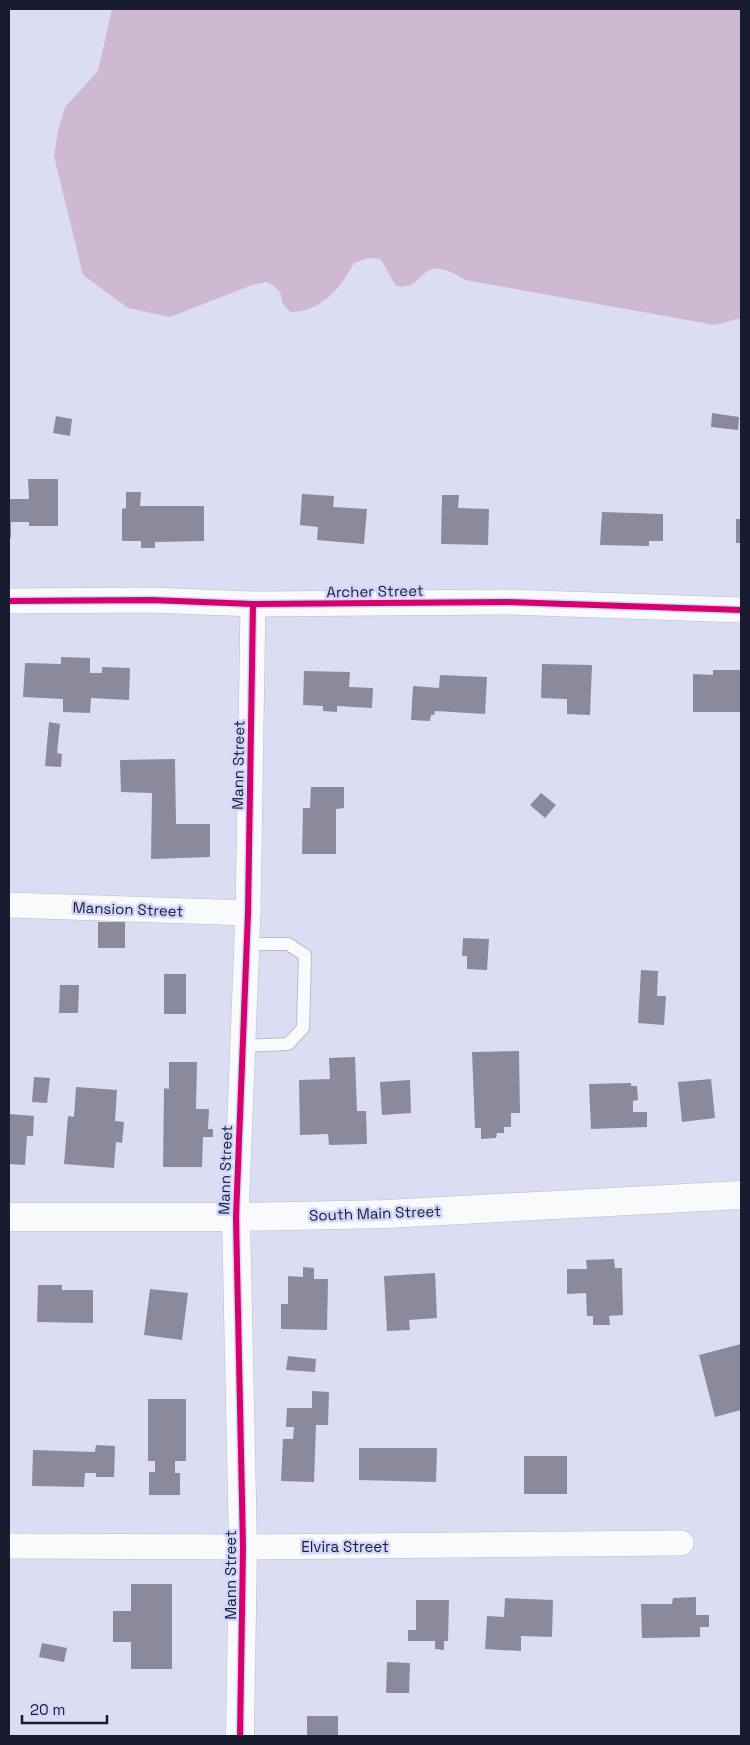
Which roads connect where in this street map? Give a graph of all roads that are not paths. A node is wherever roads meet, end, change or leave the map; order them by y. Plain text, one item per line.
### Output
1 (9, 601) edge
2 (253, 604) junction
3 (741, 610) edge
4 (9, 905) edge
5 (248, 914) junction
6 (247, 944) junction
7 (242, 1046) junction
8 (741, 1195) edge
9 (9, 1217) edge
10 (236, 1217) junction
11 (681, 1543) dead end
12 (9, 1546) edge
13 (243, 1547) junction
14 (240, 1736) edge

1 - 2 street, Archer Street
2 - 3 street, Archer Street
2 - 5 street, Mann Street
4 - 5 street, Mansion Street
5 - 6 street, Mann Street
6 - 7 street, Mann Street
6 - 7 lane
7 - 10 street, Mann Street
8 - 10 main road, South Main Street
9 - 10 main road, South Main Street
10 - 13 main road, Mann Street
11 - 13 street, Elvira Street
12 - 13 street, Elvira Street
13 - 14 main road, Mann Street

